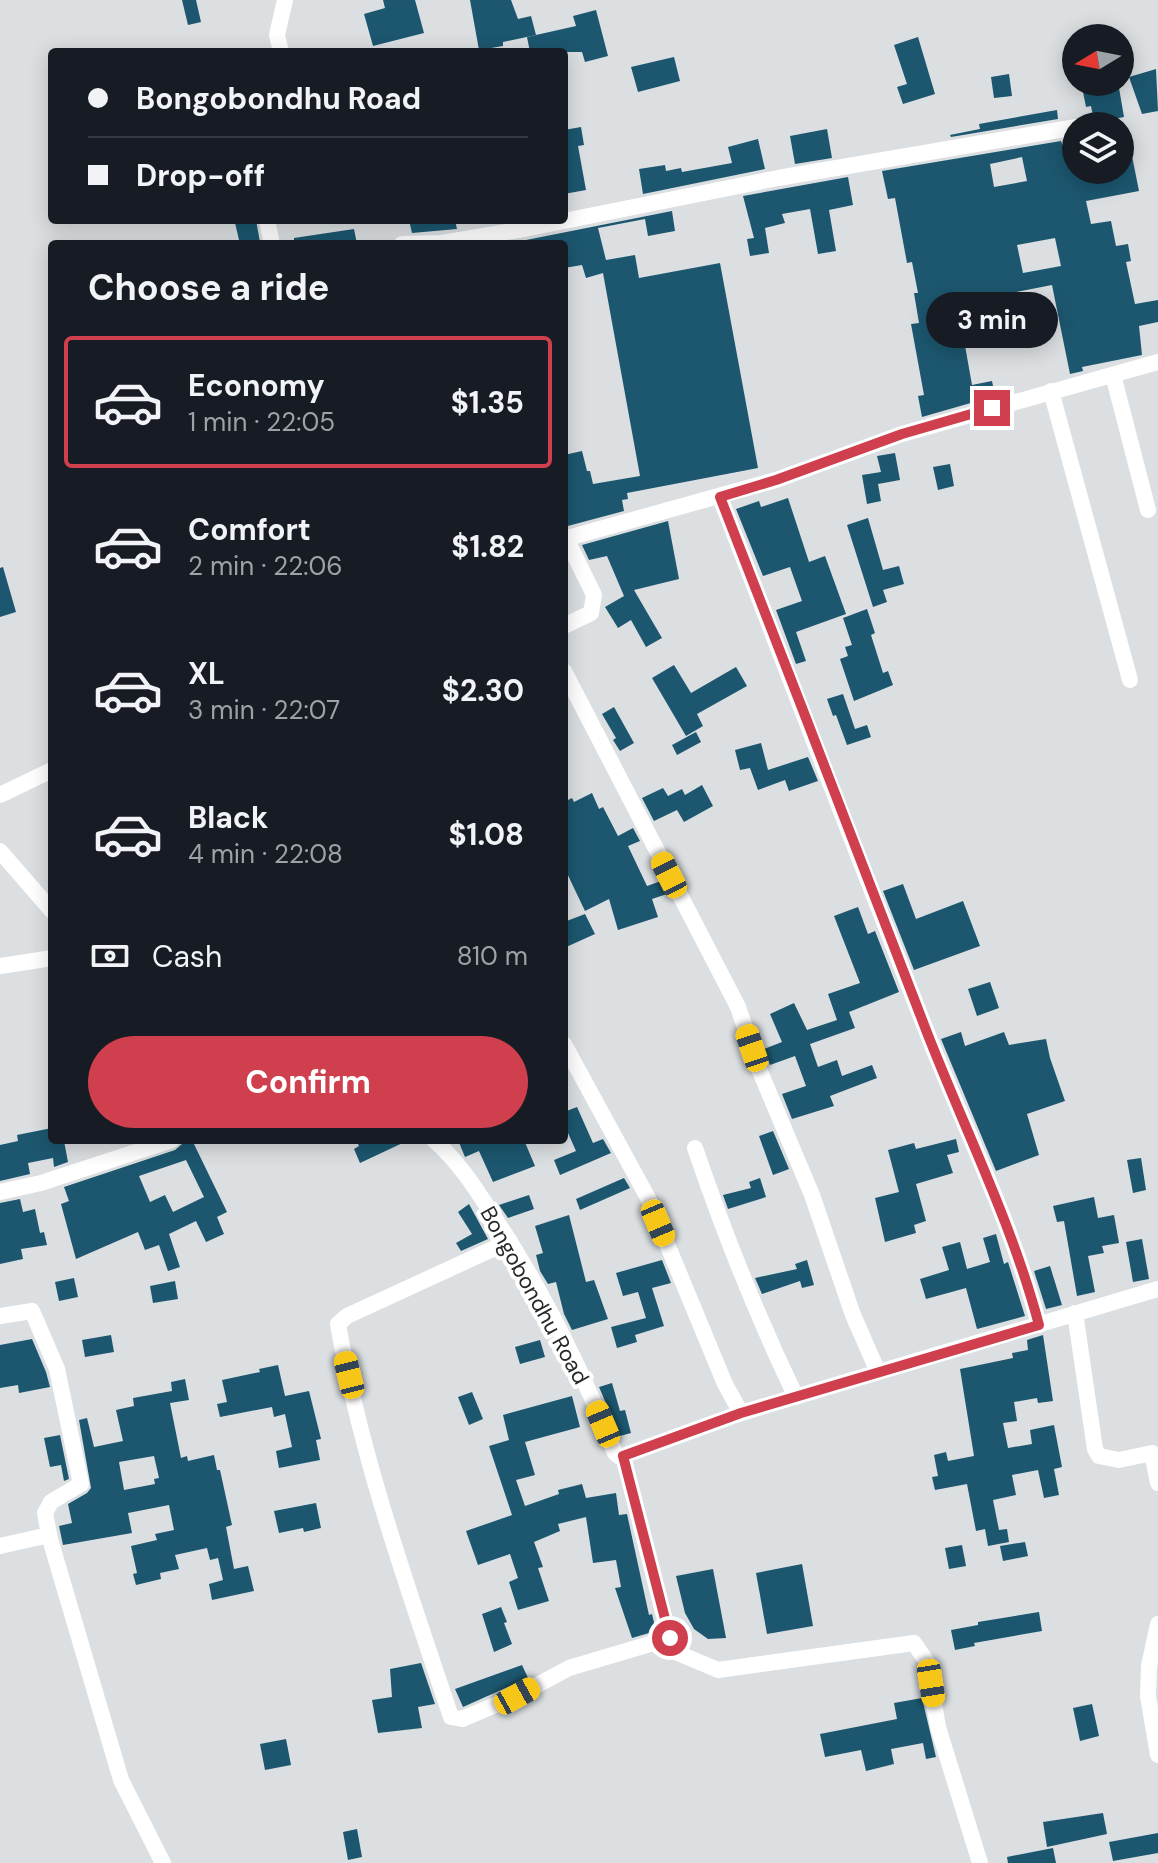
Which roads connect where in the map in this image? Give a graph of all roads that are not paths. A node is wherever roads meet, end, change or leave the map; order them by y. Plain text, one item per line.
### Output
1 (285, 0) edge
2 (280, 48) edge
3 (1062, 129) edge
4 (568, 220) edge
5 (549, 224) edge
6 (460, 240) edge
7 (1158, 362) edge
8 (1113, 375) junction
9 (1051, 391) junction
10 (720, 497) junction
11 (1148, 510) dead end
12 (568, 538) edge
13 (568, 545) edge
14 (568, 624) edge
15 (568, 679) edge
16 (1130, 680) dead end
17 (48, 772) edge
18 (0, 795) edge
19 (0, 851) edge
20 (48, 906) edge
21 (48, 959) edge
22 (0, 966) edge
23 (568, 1051) edge
24 (160, 1144) edge
25 (439, 1144) edge
26 (695, 1148) dead end
27 (0, 1192) edge
28 (510, 1241) junction
29 (1158, 1289) edge
30 (1075, 1313) junction
31 (0, 1316) edge
32 (1039, 1325) junction
33 (878, 1372) junction
34 (796, 1397) junction
35 (741, 1413) junction
36 (623, 1456) junction
37 (1158, 1483) edge
38 (49, 1535) junction
39 (0, 1546) edge
40 (1158, 1624) edge
41 (670, 1638) junction
42 (1158, 1755) edge
43 (163, 1863) edge
44 (980, 1863) edge

1 - 2 street
3 - 4 street
5 - 6 street
7 - 8 street
8 - 9 street
8 - 11 street
9 - 10 street
9 - 16 street
10 - 12 street
10 - 32 street
13 - 14 street
15 - 33 street
17 - 18 street
19 - 20 street
21 - 22 street
23 - 35 street
24 - 27 street
25 - 28 street, Bongobondhu Road
26 - 34 street
28 - 36 street, Bongobondhu Road
28 - 41 street
29 - 30 street
30 - 32 street
30 - 37 street
31 - 38 street
32 - 33 street
33 - 34 street
34 - 35 street
35 - 36 street
36 - 41 street, Bongobondhu Road
38 - 39 street
38 - 43 street
40 - 42 street
41 - 44 street

